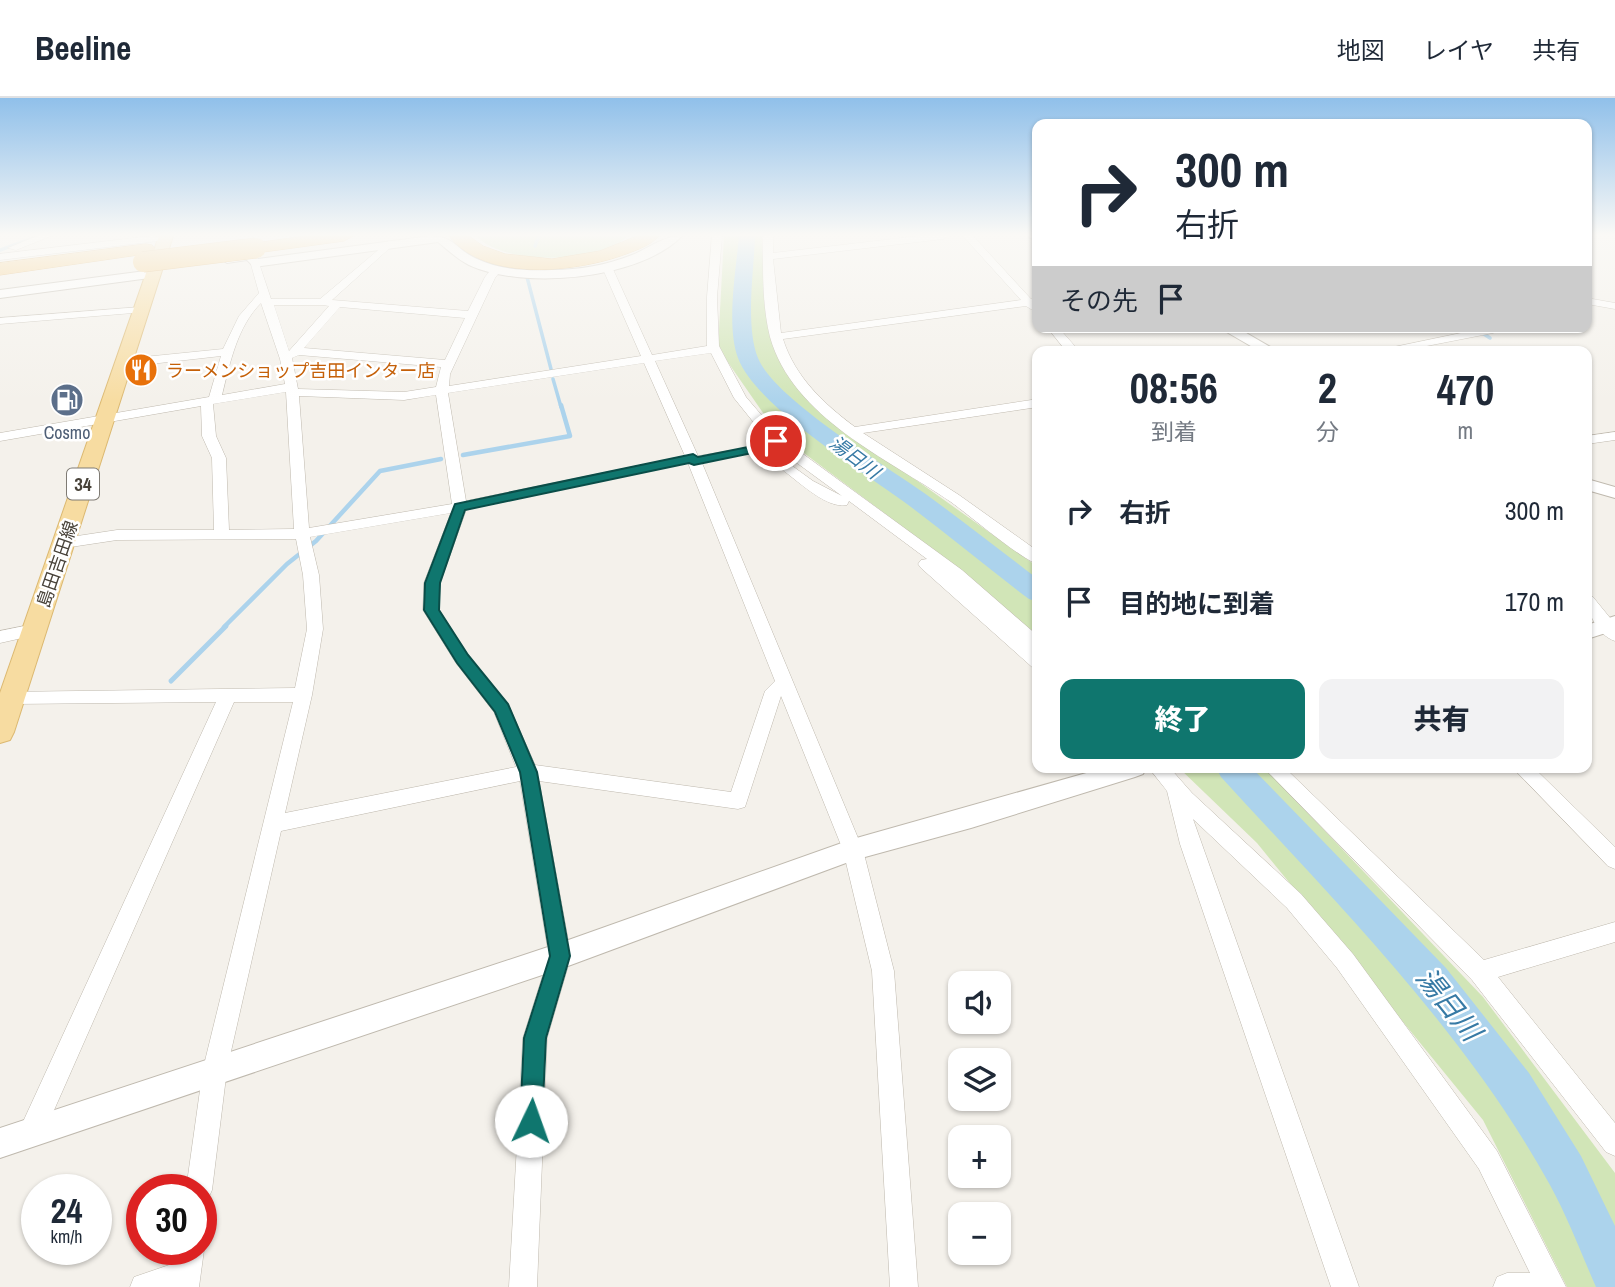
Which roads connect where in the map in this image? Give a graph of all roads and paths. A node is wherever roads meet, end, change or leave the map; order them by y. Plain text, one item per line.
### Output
1 (144, 291) edge
2 (263, 291) edge
3 (335, 291) edge
4 (483, 291) edge
5 (617, 291) edge
6 (712, 291) edge
7 (772, 291) edge
8 (265, 298) junction
9 (1592, 301) edge
10 (323, 302) junction
11 (1032, 302) edge
12 (337, 304) junction
13 (1615, 306) edge
14 (141, 310) junction
15 (472, 314) junction
16 (0, 321) edge
17 (1236, 333) edge
18 (1474, 333) edge
19 (776, 337) junction
20 (1261, 346) edge
21 (1407, 346) edge
22 (714, 349) junction
23 (227, 352) junction
24 (291, 355) junction
25 (646, 359) junction
26 (124, 363) junction
27 (448, 364) junction
28 (292, 390) junction
29 (442, 391) junction
30 (211, 401) junction
31 (1032, 404) edge
32 (106, 418) junction
33 (853, 431) junction
34 (1615, 436) edge
35 (0, 437) edge
36 (1592, 439) edge
37 (776, 441) junction
38 (760, 452) junction
39 (693, 460) junction
40 (1592, 486) edge
41 (1615, 493) edge
42 (460, 507) junction
43 (222, 535) junction
44 (307, 541) junction
45 (64, 543) junction
46 (1032, 545) edge
47 (1022, 546) junction
48 (1032, 554) edge
49 (1592, 606) edge
50 (1613, 628) edge
51 (34, 630) junction
52 (1592, 631) edge
53 (0, 636) edge
54 (1032, 641) edge
55 (1032, 658) edge
56 (785, 683) junction
57 (303, 695) junction
58 (12, 696) junction
59 (228, 696) junction
60 (0, 732) edge
61 (528, 772) junction
62 (1119, 773) edge
63 (1162, 773) edge
64 (1278, 773) edge
65 (1527, 773) edge
66 (1175, 788) junction
67 (272, 824) junction
68 (853, 850) junction
69 (1615, 860) edge
70 (1615, 932) edge
71 (560, 956) junction
72 (1480, 972) junction
73 (215, 1069) junction
74 (31, 1133) junction
75 (0, 1143) edge
76 (1615, 1143) edge
77 (201, 1174) edge
78 (188, 1270) edge
79 (1552, 1286) edge
80 (144, 1287) edge
81 (523, 1287) edge
82 (904, 1287) edge
83 (1345, 1287) edge
84 (1507, 1287) edge

1 - 14 main road, 島田吉田線 / 34
2 - 8 street
3 - 10 street
4 - 15 street
5 - 25 street
6 - 22 street
7 - 19 street
8 - 10 street
8 - 23 street
8 - 24 street
9 - 13 street
10 - 12 street
11 - 19 street
12 - 15 street
12 - 24 street
14 - 16 street
14 - 26 main road, 島田吉田線 / 34
15 - 27 street
17 - 20 street
18 - 21 street
19 - 33 street
22 - 25 street
22 - 37 street
23 - 26 street
23 - 30 street
24 - 27 street
24 - 28 street
25 - 29 street
25 - 39 street
26 - 32 main road, 島田吉田線 / 34
27 - 29 street
28 - 29 street
28 - 30 street
28 - 44 street
29 - 42 street
30 - 32 street
30 - 43 street
31 - 33 street
32 - 35 street
32 - 45 main road, 島田吉田線 / 34
33 - 47 street
34 - 36 street
37 - 38 street
37 - 54 street
38 - 39 street
38 - 55 street
39 - 42 street
39 - 56 street
40 - 41 street
42 - 44 street
42 - 61 street
43 - 44 street
43 - 45 street
44 - 57 street
45 - 51 main road, 島田吉田線 / 34
46 - 47 street
47 - 48 street
49 - 50 street
50 - 52 street
51 - 53 street
51 - 58 main road, 島田吉田線 / 34
56 - 61 street
56 - 68 street
57 - 59 street
57 - 67 street
58 - 59 street
58 - 60 main road, 島田吉田線 / 34
59 - 74 street
61 - 67 street
61 - 71 street
62 - 68 street
63 - 66 street
64 - 72 street
65 - 69 street
66 - 79 street
66 - 83 street
67 - 73 street
68 - 71 street
68 - 82 street
70 - 72 street
71 - 73 street
71 - 81 street
72 - 76 street
73 - 74 street
73 - 77 street
74 - 75 street
78 - 80 street
79 - 84 street

